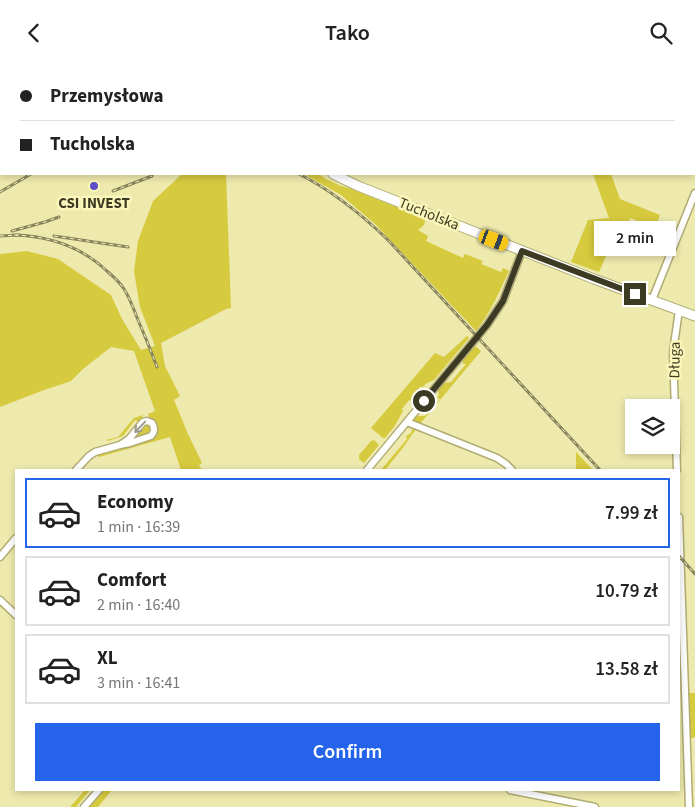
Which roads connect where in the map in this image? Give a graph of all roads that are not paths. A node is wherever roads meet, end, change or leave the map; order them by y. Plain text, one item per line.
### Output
1 (335, 175) edge
2 (695, 193) edge
3 (522, 251) junction
4 (652, 300) junction
5 (679, 310) junction
6 (695, 317) edge
7 (407, 422) junction
8 (120, 445) junction
9 (77, 469) edge
10 (368, 469) edge
11 (511, 469) edge
12 (677, 469) edge
13 (15, 539) edge
14 (680, 546) edge
15 (0, 557) edge
16 (0, 600) edge
17 (15, 614) edge
18 (98, 791) edge
19 (515, 791) edge
20 (84, 807) edge
21 (595, 807) edge
22 (689, 807) edge

1 - 3 main road, Tucholska
2 - 4 street
3 - 4 main road, Tucholska
3 - 7 street
4 - 5 main road, Tucholska
5 - 6 main road, Tucholska
5 - 12 street, Długa
7 - 10 street
7 - 11 street
8 -> 8 street
8 - 9 street
13 - 15 street
14 - 22 street
16 - 17 street
18 - 20 street
19 - 21 street

